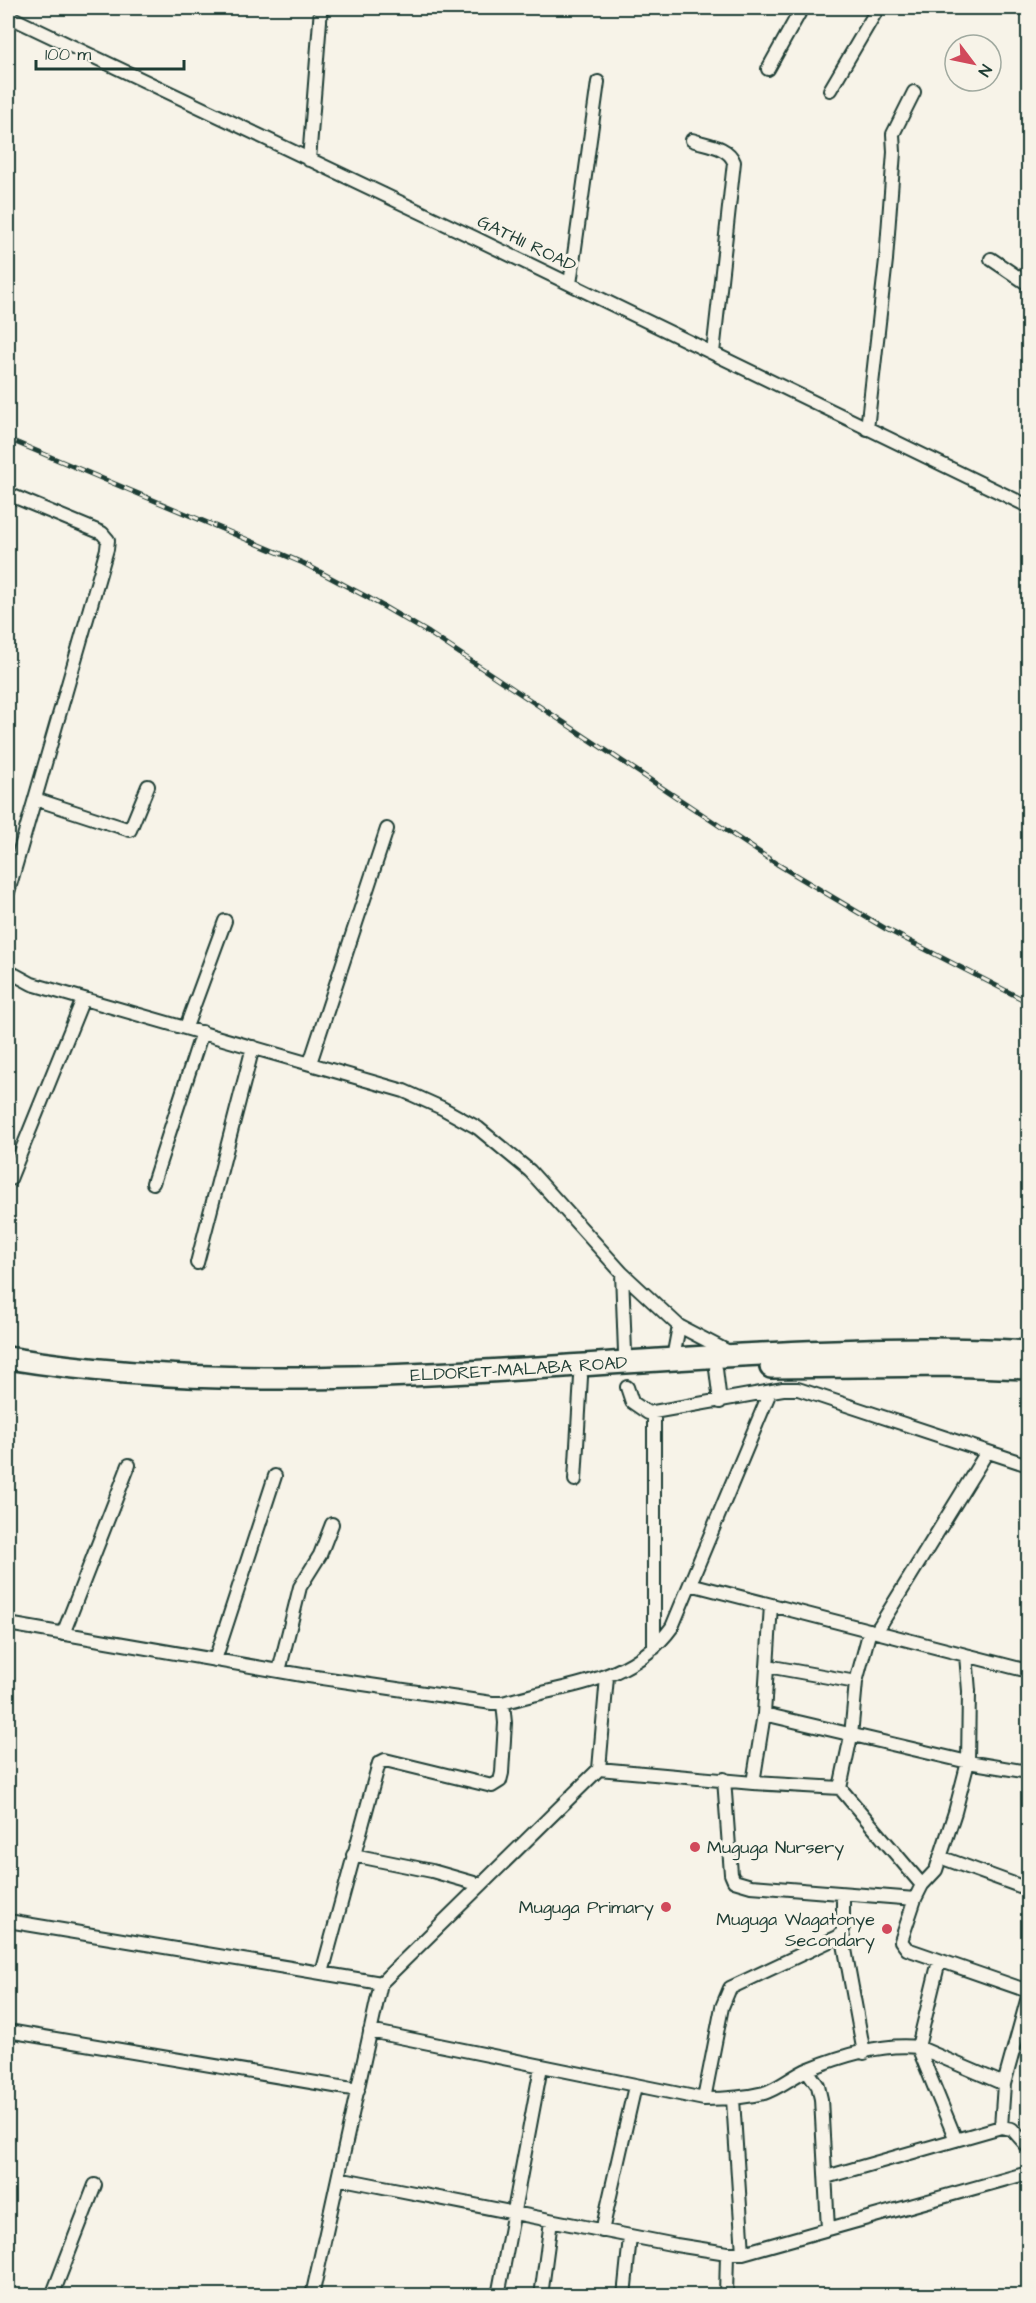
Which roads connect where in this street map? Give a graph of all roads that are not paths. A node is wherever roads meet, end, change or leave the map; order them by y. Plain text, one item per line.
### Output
1 (321, 8) edge
2 (802, 8) edge
3 (878, 8) edge
4 (8, 16) edge
5 (768, 69) dead end
6 (598, 82) dead end
7 (830, 90) dead end
8 (914, 92) dead end
9 (692, 140) dead end
10 (309, 160) junction
11 (991, 260) dead end
12 (570, 284) junction
13 (1029, 284) edge
14 (713, 353) junction
15 (867, 429) junction
16 (8, 494) edge
17 (1029, 506) edge
18 (148, 786) dead end
19 (35, 799) junction
20 (387, 829) dead end
21 (8, 892) edge
22 (225, 921) dead end
23 (8, 971) edge
24 (83, 999) junction
25 (186, 1027) junction
26 (202, 1032) junction
27 (253, 1047) junction
28 (310, 1063) junction
29 (10, 1179) dead end
30 (153, 1183) dead end
31 (197, 1263) dead end
32 (622, 1272) junction
33 (679, 1326) junction
34 (625, 1352) dead end
35 (1029, 1352) edge
36 (735, 1356) junction
37 (8, 1358) edge
38 (673, 1358) junction
39 (1029, 1368) edge
40 (716, 1369) junction
41 (8, 1371) edge
42 (581, 1377) junction
43 (627, 1387) dead end
44 (770, 1392) junction
45 (720, 1402) junction
46 (654, 1412) junction
47 (987, 1452) junction
48 (129, 1465) dead end
49 (1029, 1466) edge
50 (275, 1476) dead end
51 (574, 1480) dead end
52 (332, 1524) dead end
53 (690, 1584) junction
54 (771, 1605) junction
55 (8, 1624) edge
56 (873, 1631) junction
57 (63, 1634) junction
58 (654, 1648) junction
59 (966, 1655) junction
60 (215, 1660) junction
61 (767, 1665) junction
62 (279, 1671) junction
63 (1029, 1671) edge
64 (607, 1677) junction
65 (856, 1682) junction
66 (503, 1703) junction
67 (764, 1714) junction
68 (851, 1736) junction
69 (968, 1762) junction
70 (599, 1769) junction
71 (1029, 1772) edge
72 (724, 1779) junction
73 (753, 1783) junction
74 (840, 1788) junction
75 (353, 1855) junction
76 (940, 1857) junction
77 (481, 1885) junction
78 (922, 1885) junction
79 (1029, 1889) edge
80 (843, 1894) junction
81 (915, 1899) junction
82 (8, 1921) edge
83 (842, 1933) junction
84 (939, 1961) junction
85 (322, 1973) junction
86 (381, 1983) junction
87 (1029, 1991) edge
88 (1029, 1997) edge
89 (8, 2031) edge
90 (370, 2031) junction
91 (918, 2047) junction
92 (864, 2053) junction
93 (541, 2067) junction
94 (807, 2070) junction
95 (1004, 2084) junction
96 (635, 2086) junction
97 (358, 2090) junction
98 (704, 2099) junction
99 (733, 2099) junction
100 (1001, 2127) junction
101 (956, 2140) junction
102 (1029, 2147) edge
103 (1029, 2173) edge
104 (826, 2177) junction
105 (338, 2178) junction
106 (95, 2185) dead end
107 (513, 2214) junction
108 (551, 2221) junction
109 (828, 2229) junction
110 (602, 2230) junction
111 (630, 2236) junction
112 (727, 2253) junction
113 (743, 2253) junction
114 (52, 2295) edge
115 (312, 2295) edge
116 (498, 2295) edge
117 (541, 2295) edge
118 (624, 2295) edge
119 (726, 2295) edge

1 - 10 street
2 - 5 street
3 - 7 street
4 - 10 street, GATHII ROAD
6 - 12 street
8 - 15 street
9 - 14 street
10 - 12 street, GATHII ROAD
11 - 13 street
12 - 14 street, GATHII ROAD
14 - 15 street, GATHII ROAD
15 - 17 street, GATHII ROAD
16 - 19 street
18 - 19 street
19 - 21 street
20 - 28 street
22 - 25 street
23 - 24 street
24 - 25 street
24 - 29 street
25 - 26 street
26 - 27 street
26 - 30 street
27 - 28 street
27 - 31 street
28 - 32 street
32 - 33 street
32 - 34 street
33 - 36 street
33 - 38 street
35 - 36 highway, ELDORET-MALABA ROAD
36 - 38 highway, ELDORET-MALABA ROAD
37 - 38 highway, ELDORET-MALABA ROAD
39 - 40 highway, ELDORET-MALABA ROAD
40 - 42 highway, ELDORET-MALABA ROAD
40 - 45 street
41 - 42 highway, ELDORET-MALABA ROAD
42 - 51 street
43 - 46 street
44 - 45 street
44 - 47 street
44 - 53 street
45 - 46 street
46 - 58 street
47 - 49 street
47 - 56 street
48 - 57 street
50 - 60 street
52 - 62 street
53 - 54 street
53 - 58 street
54 - 56 street
54 - 61 street
55 - 57 street
56 - 59 street
56 - 65 street
57 - 60 street
58 - 64 street
59 - 63 street
59 - 69 street
60 - 62 street
61 - 65 street
61 - 67 street
62 - 66 street
64 - 66 street
64 - 70 street
65 - 68 street
66 - 75 street
67 - 68 street
67 - 73 street
68 - 69 street
68 - 74 street
69 - 71 street
69 - 76 street
70 - 72 street
70 - 77 street
72 - 73 street
72 - 80 street
73 - 74 street
74 - 78 street
75 - 77 street
75 - 85 street
76 - 78 street
76 - 79 street
77 - 86 street
78 - 81 street
80 - 81 street
80 - 83 street
81 - 84 street
82 - 85 street
83 - 92 street
83 - 98 street
84 - 87 street
84 - 91 street
85 - 86 street
86 - 90 street
88 - 95 street
89 - 97 street
90 - 93 street
90 - 97 street
91 - 92 street
91 - 95 street
91 - 101 street
92 - 94 street
93 - 96 street
93 - 107 street
94 - 99 street
94 - 104 street
95 - 100 street
96 - 98 street
96 - 110 street
97 - 105 street
98 - 99 street
99 - 113 street
100 - 101 street
100 - 102 street
101 - 104 street
103 - 109 street
104 - 109 street
105 - 107 street
105 - 115 street
106 - 114 street
107 - 108 street
107 - 116 street
108 - 110 street
108 - 117 street
109 - 113 street
110 - 111 street
111 - 112 street
111 - 118 street
112 - 113 street
112 - 119 street

